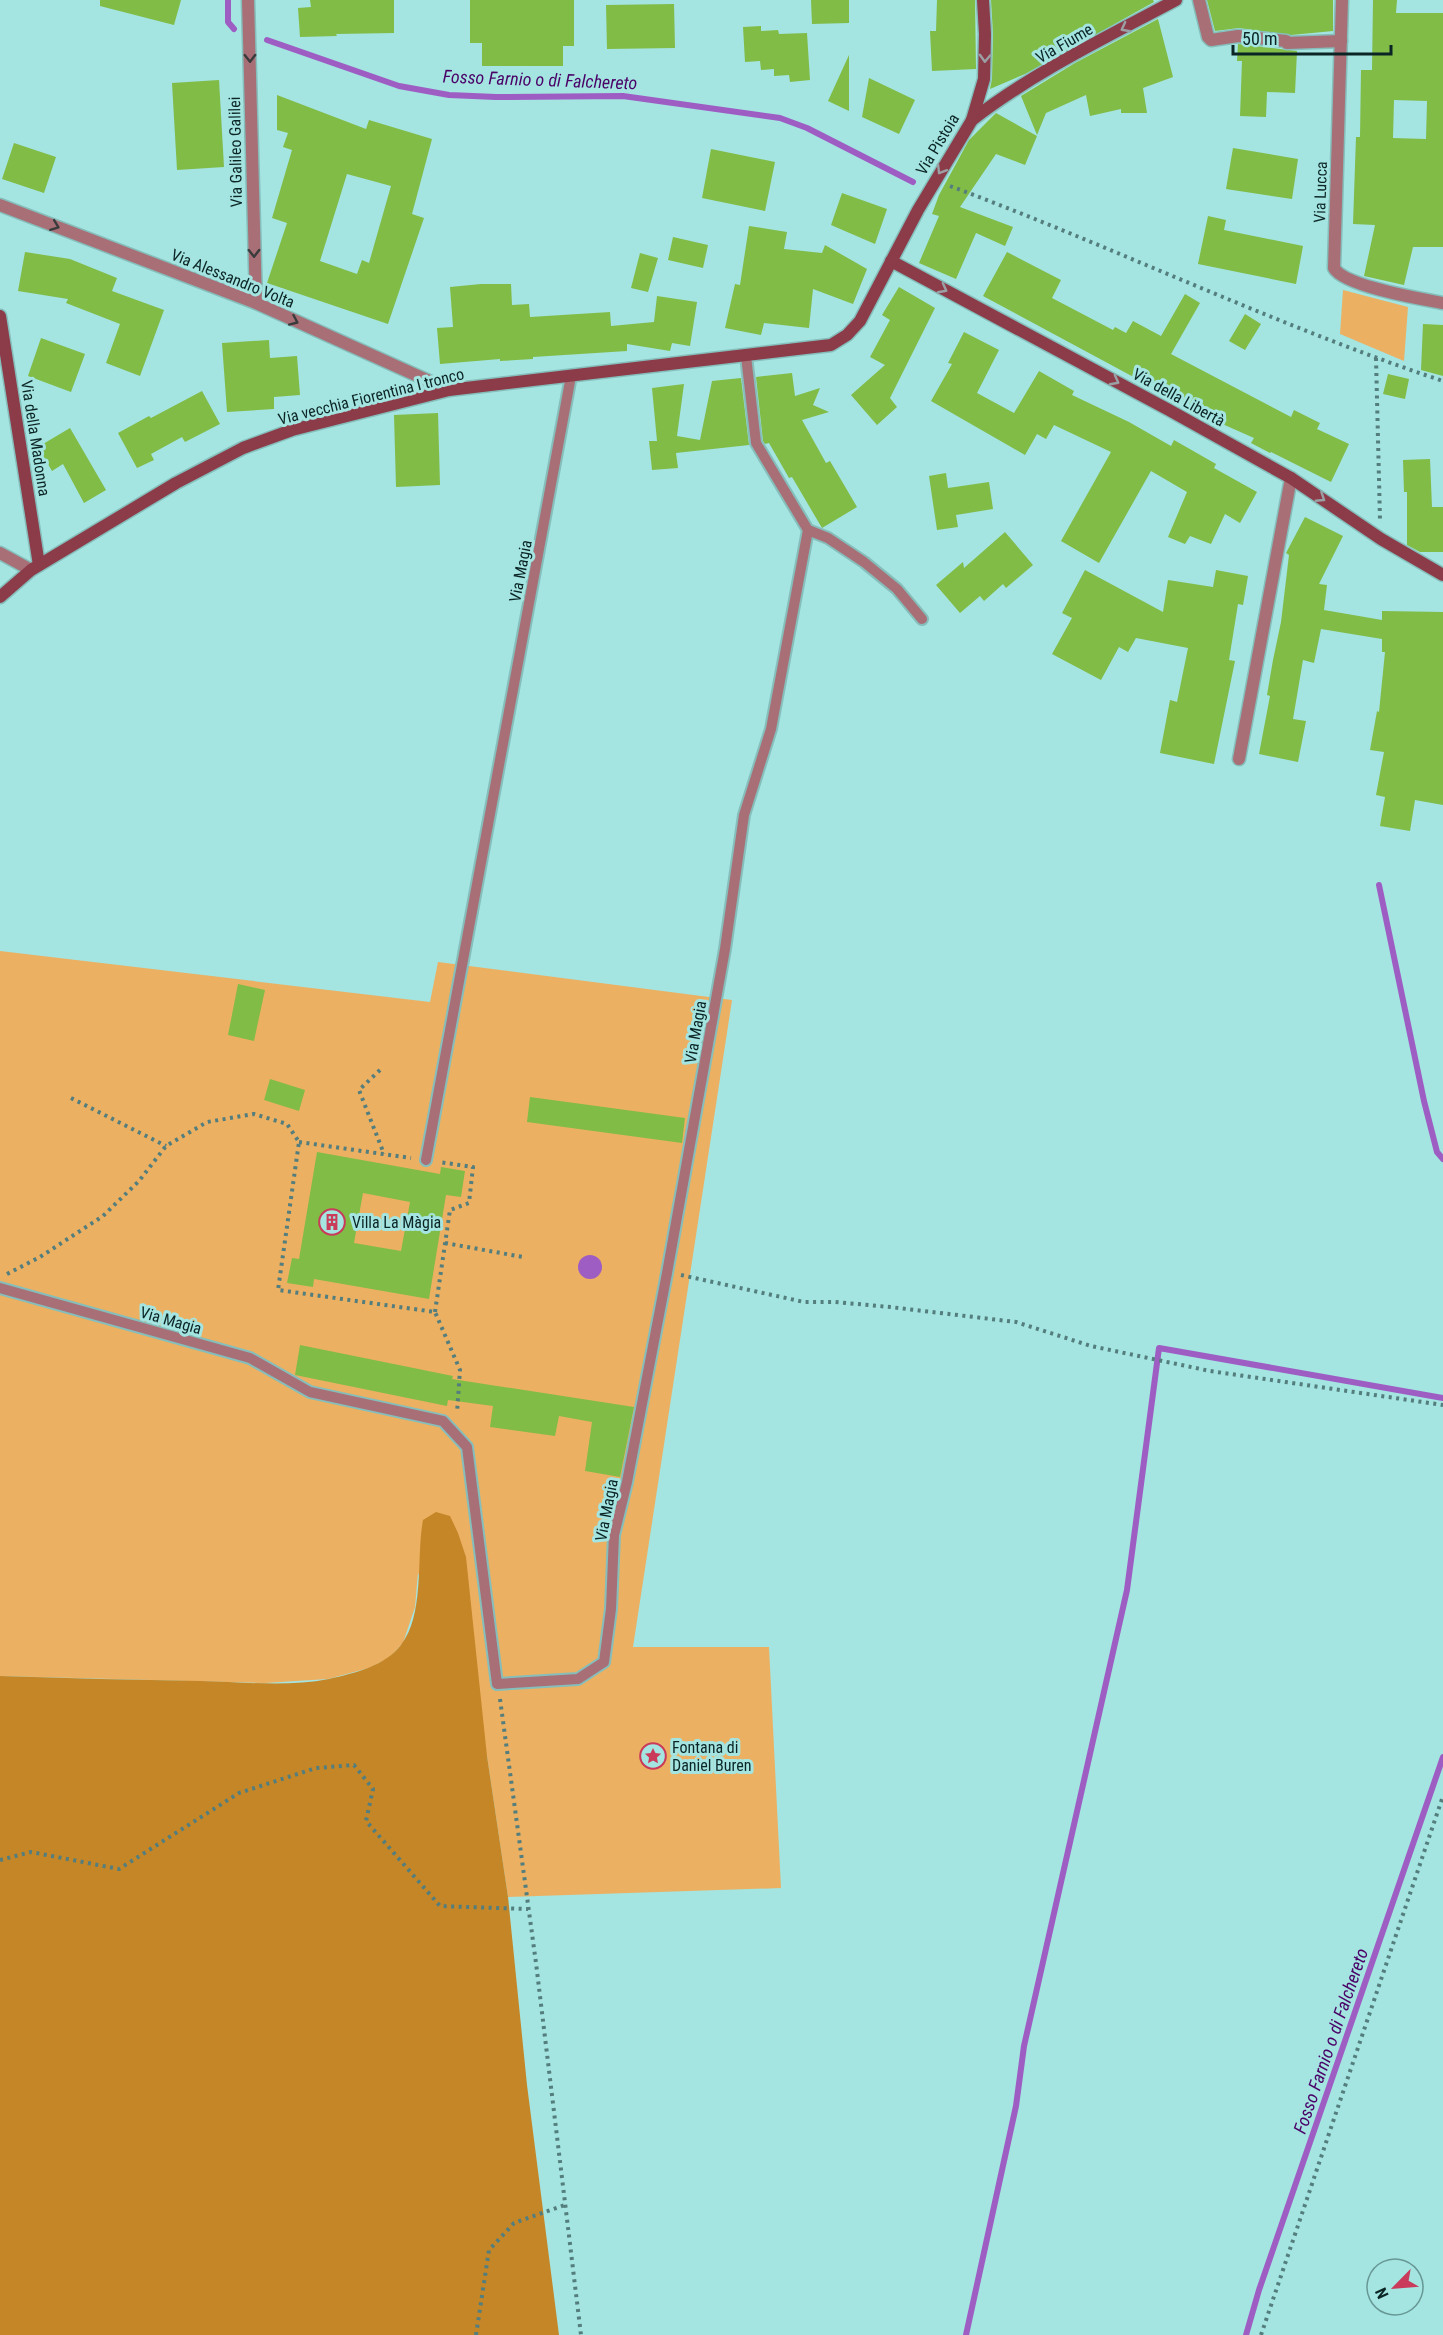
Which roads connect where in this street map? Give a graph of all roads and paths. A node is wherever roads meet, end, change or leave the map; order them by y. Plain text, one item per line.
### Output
1 (248, 0) edge
2 (983, 0) edge
3 (1176, 0) edge
4 (1199, 0) edge
5 (1342, 0) edge
6 (1341, 40) junction
7 (972, 120) junction
8 (935, 181) junction
9 (0, 205) edge
10 (891, 261) junction
11 (255, 303) junction
12 (1443, 303) edge
13 (0, 316) edge
14 (746, 356) junction
15 (1376, 358) junction
16 (571, 376) junction
17 (1443, 381) edge
18 (449, 390) junction
19 (1291, 478) junction
20 (808, 530) junction
21 (1381, 539) junction
22 (0, 553) edge
23 (35, 567) junction
24 (1443, 575) edge
25 (0, 597) edge
26 (922, 619) dead end
27 (1239, 759) dead end
28 (380, 1070) dead end
29 (71, 1098) dead end
30 (299, 1142) junction
31 (166, 1146) junction
32 (384, 1155) junction
33 (426, 1160) junction
34 (445, 1243) junction
35 (523, 1257) dead end
36 (667, 1273) junction
37 (0, 1278) edge
38 (0, 1288) edge
39 (435, 1312) junction
40 (1443, 1405) edge
41 (455, 1435) junction
42 (497, 1684) junction
43 (1443, 1796) edge
44 (0, 1860) edge
45 (528, 1909) junction
46 (565, 2205) junction
47 (476, 2335) edge
48 (581, 2335) edge
49 (1261, 2335) edge

1 -> 11 street, Via Galileo Galilei
2 -> 7 street, Via Pistoia
3 -> 7 street, Via Fiume
4 - 6 street
5 - 6 street, Via Lucca
6 - 12 street, Via Lucca
7 -> 8 street, Via Pistoia
8 - 10 street, Via Pistoia
8 - 15 path
9 -> 11 street, Via Alessandro Volta
10 - 14 street, Via vecchia Fiorentina I tronco
10 -> 19 street, Via della Libertà
11 -> 18 street, Via Alessandro Volta
13 - 23 street, Via della Madonna
14 - 16 street, Via vecchia Fiorentina I tronco
14 - 20 lane
15 - 17 path
15 - 21 path
16 - 18 street, Via vecchia Fiorentina I tronco
16 - 33 lane, Via Magia
18 - 23 street, Via vecchia Fiorentina I tronco
19 -> 21 street, Via della Libertà
19 - 27 street
20 - 26 lane
20 - 36 lane, Via Magia
21 - 24 street, Via della Libertà
22 - 23 street
23 - 25 street, Via vecchia Fiorentina I tronco
28 - 32 path
29 - 31 path
30 - 31 path
30 - 32 path
30 - 39 path
31 - 37 path
32 - 33 path
33 - 34 path
34 - 35 path
34 - 39 path
36 - 40 path
36 - 42 lane, Via Magia
38 - 41 lane, Via Magia
39 - 41 path
41 - 42 lane, Via Magia
42 - 45 path
43 - 49 path
44 - 45 path
45 - 46 path
46 - 47 path
46 - 48 path

